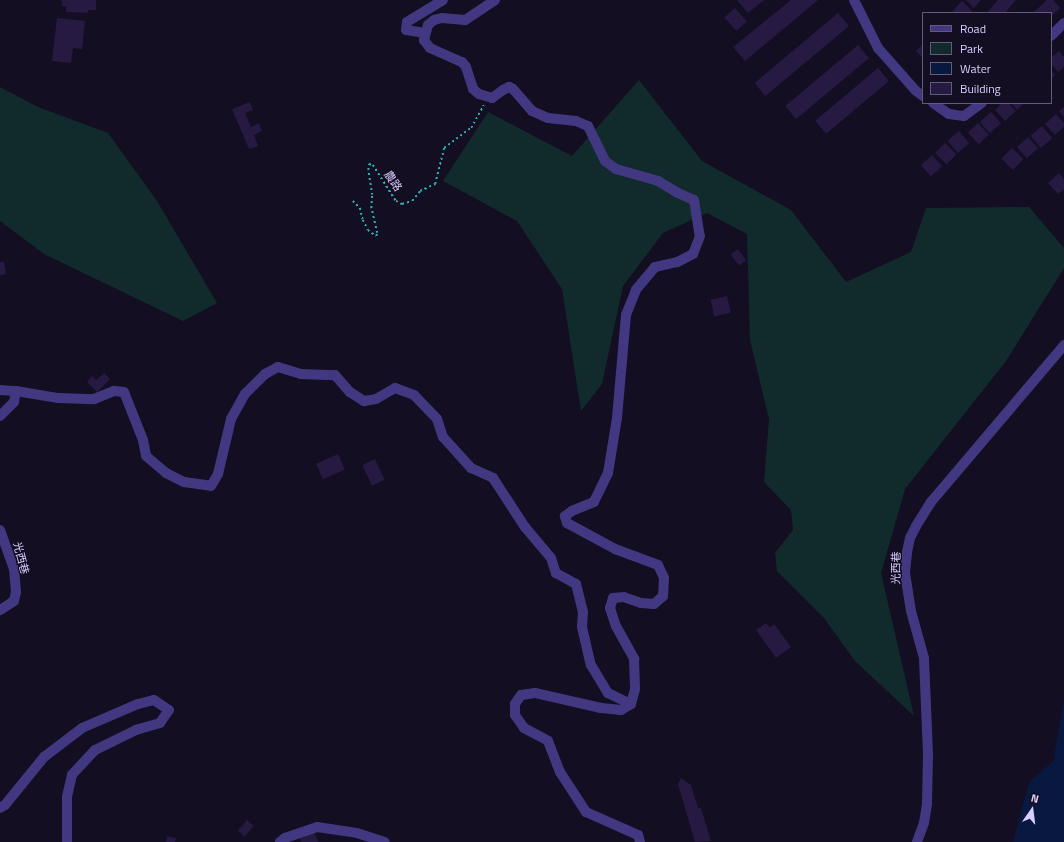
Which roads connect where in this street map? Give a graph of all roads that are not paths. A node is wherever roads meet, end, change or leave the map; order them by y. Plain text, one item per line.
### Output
1 (442, 0) edge
2 (495, 0) edge
3 (854, 0) edge
4 (1064, 23) edge
5 (425, 33) junction
6 (1052, 35) edge
7 (922, 95) edge
8 (934, 104) edge
9 (981, 104) edge
10 (1064, 345) edge
11 (0, 390) edge
12 (16, 390) junction
13 (0, 416) edge
14 (0, 530) edge
15 (0, 610) edge
16 (631, 704) junction
17 (0, 808) edge
18 (67, 842) edge
19 (280, 842) edge
20 (385, 842) edge
21 (640, 842) edge
22 (917, 842) edge

1 - 5 street
2 - 5 street
3 - 7 street
4 - 6 street
5 - 16 street
8 - 9 street
10 - 22 street, 光西巷
11 - 12 street
12 - 13 street
12 - 16 street
14 - 15 street, 光西巷
16 - 21 street
17 - 18 street
19 - 20 street

